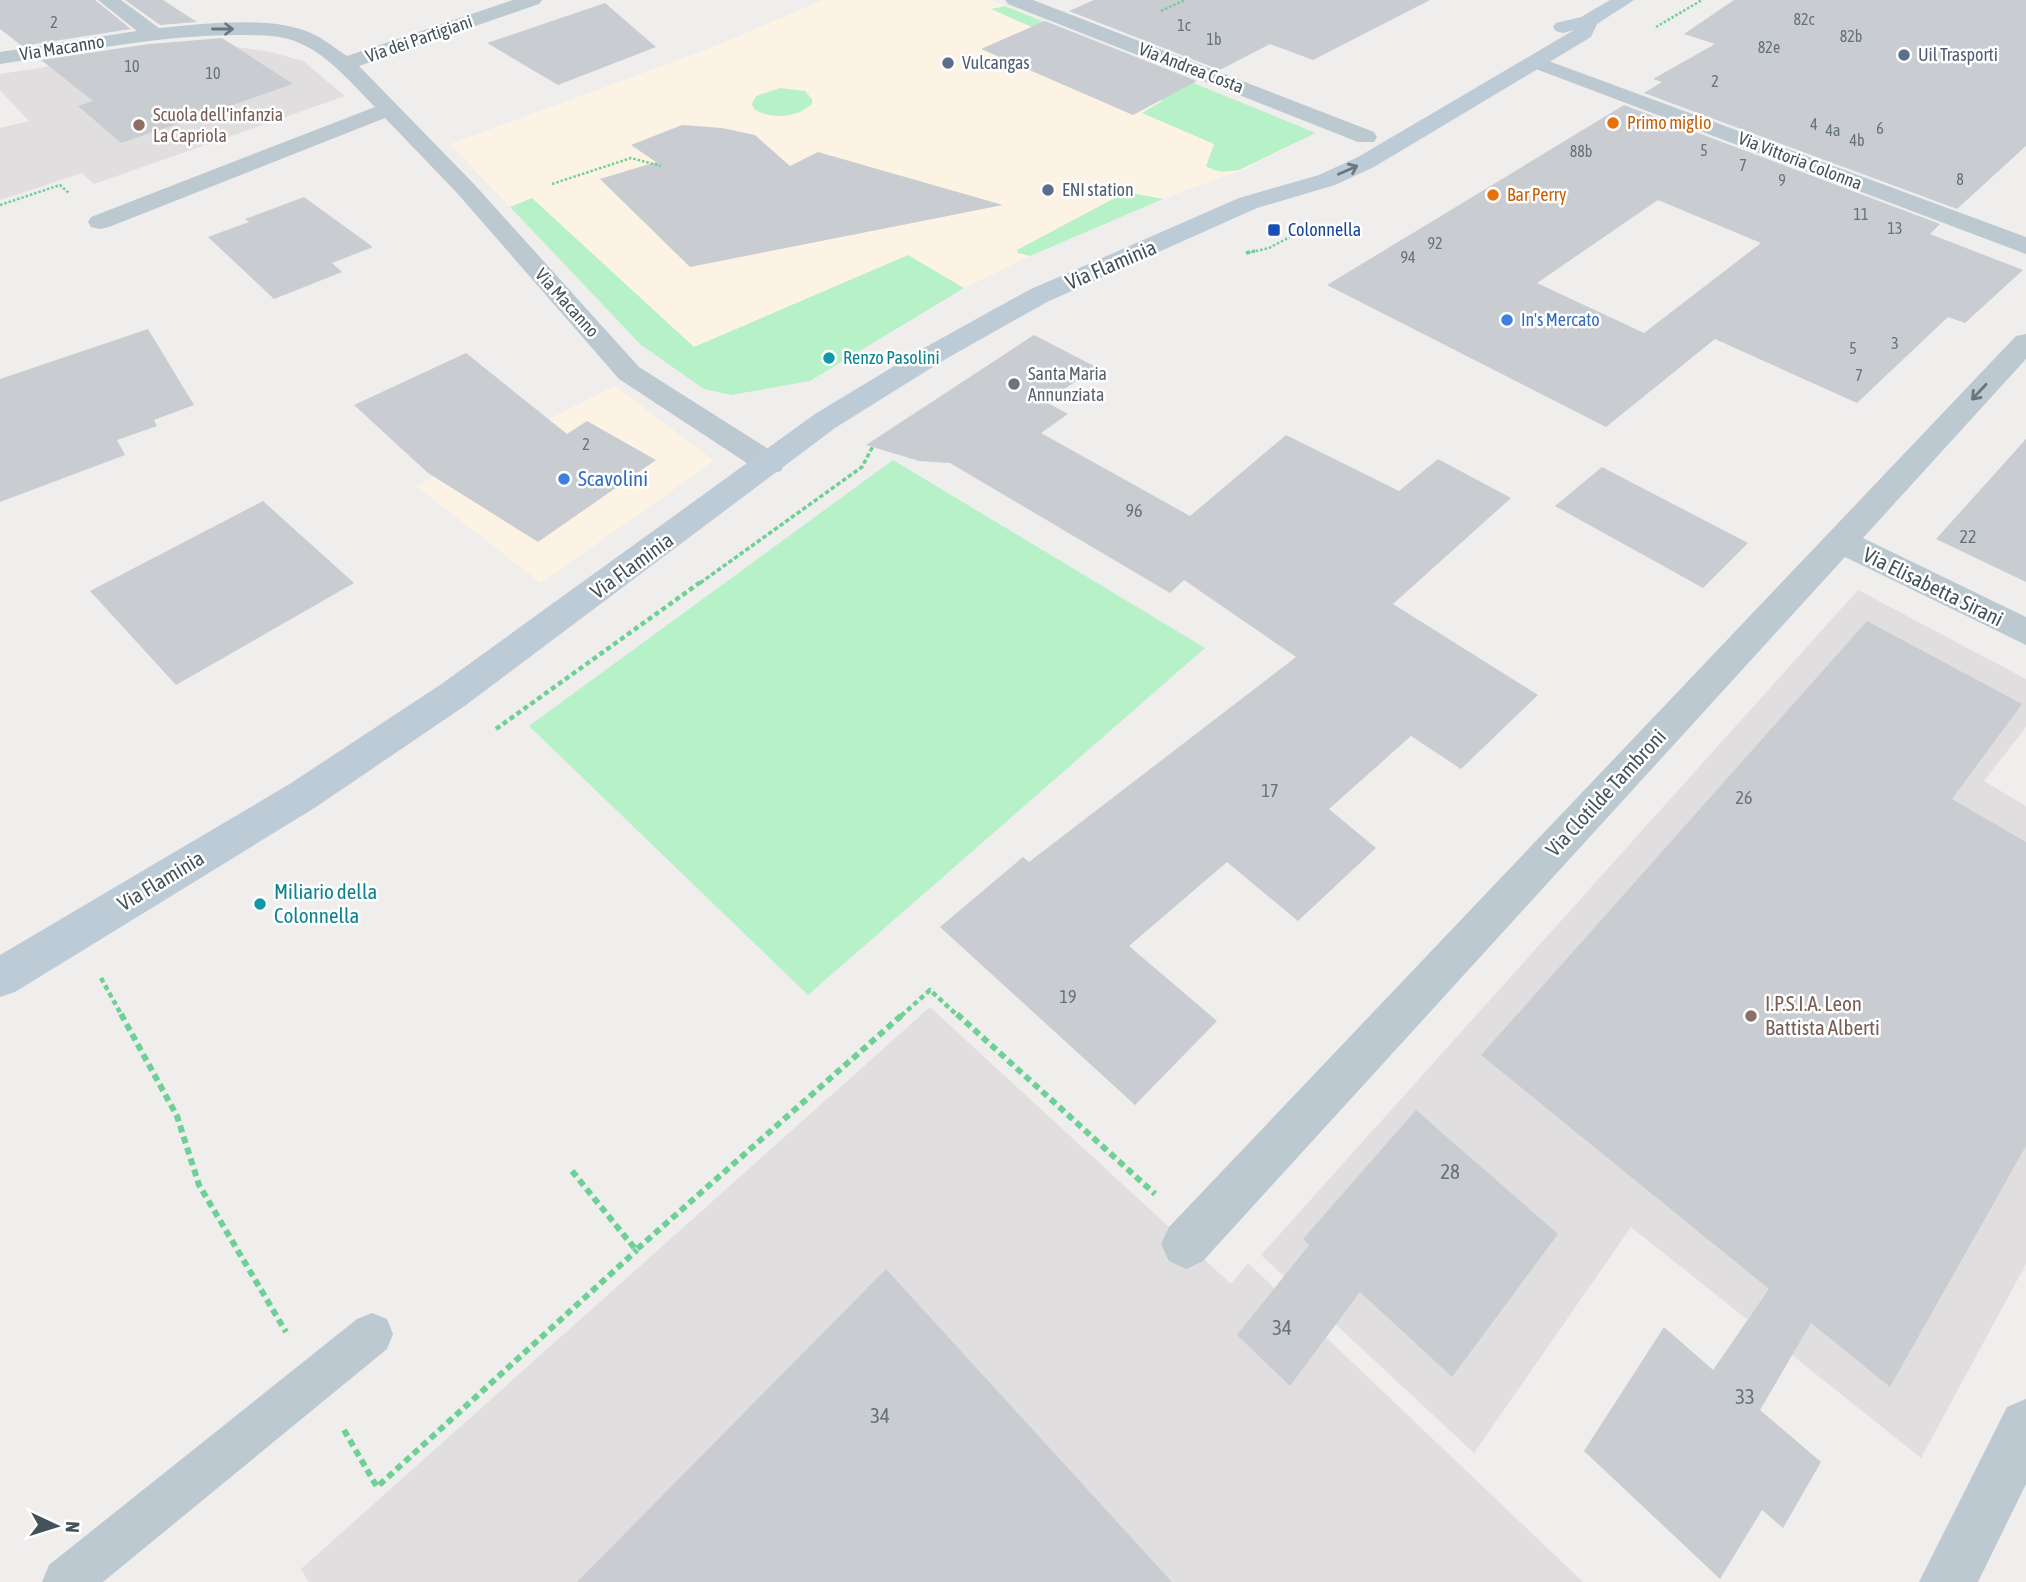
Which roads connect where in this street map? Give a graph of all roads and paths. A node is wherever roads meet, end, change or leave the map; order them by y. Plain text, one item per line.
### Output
1 (108, 0) edge
2 (532, 0) edge
3 (1015, 0) edge
4 (1624, 0) edge
5 (1588, 21) junction
6 (155, 34) junction
7 (0, 58) edge
8 (1535, 62) junction
9 (345, 64) junction
10 (390, 109) junction
11 (1366, 137) junction
12 (661, 166) dead end
13 (552, 184) dead end
14 (1283, 191) junction
15 (0, 205) edge
16 (100, 222) joint
17 (2026, 246) edge
18 (2026, 342) edge
19 (872, 448) dead end
20 (770, 464) junction
21 (1841, 541) junction
22 (2026, 632) edge
23 (519, 714) dead end
24 (99, 974) dead end
25 (0, 978) edge
26 (572, 1171) dead end
27 (1191, 1238) joint
28 (637, 1250) junction
29 (372, 1334) dead end
30 (315, 1380) junction
31 (2026, 1426) edge
32 (66, 1582) edge
33 (1948, 1582) edge

1 - 6 street
2 - 9 street, Via dei Partigiani
3 - 11 street, Via Andrea Costa
4 - 5 street, Via Flaminia
5 - 8 street, Via Flaminia
5 - 11 street, Via Flaminia
6 - 7 street, Via Macanno
6 -> 9 street, Via Macanno
14 -> 8 street, Via Flaminia
8 - 17 street, Via Vittoria Colonna
9 - 10 street, Via Macanno
10 - 16 street
10 - 20 street, Via Macanno
11 - 14 street, Via Flaminia
12 - 13 path
14 - 20 street, Via Flaminia
15 - 16 path
18 -> 21 street, Via Clotilde Tambroni
19 - 23 path
20 - 25 street, Via Flaminia
21 - 22 street, Via Elisabetta Sirani
21 - 27 street, Via Clotilde Tambroni
24 - 30 path
26 - 28 path
27 - 28 path
28 - 30 path
29 - 30 lane
30 - 32 lane
31 - 33 street

